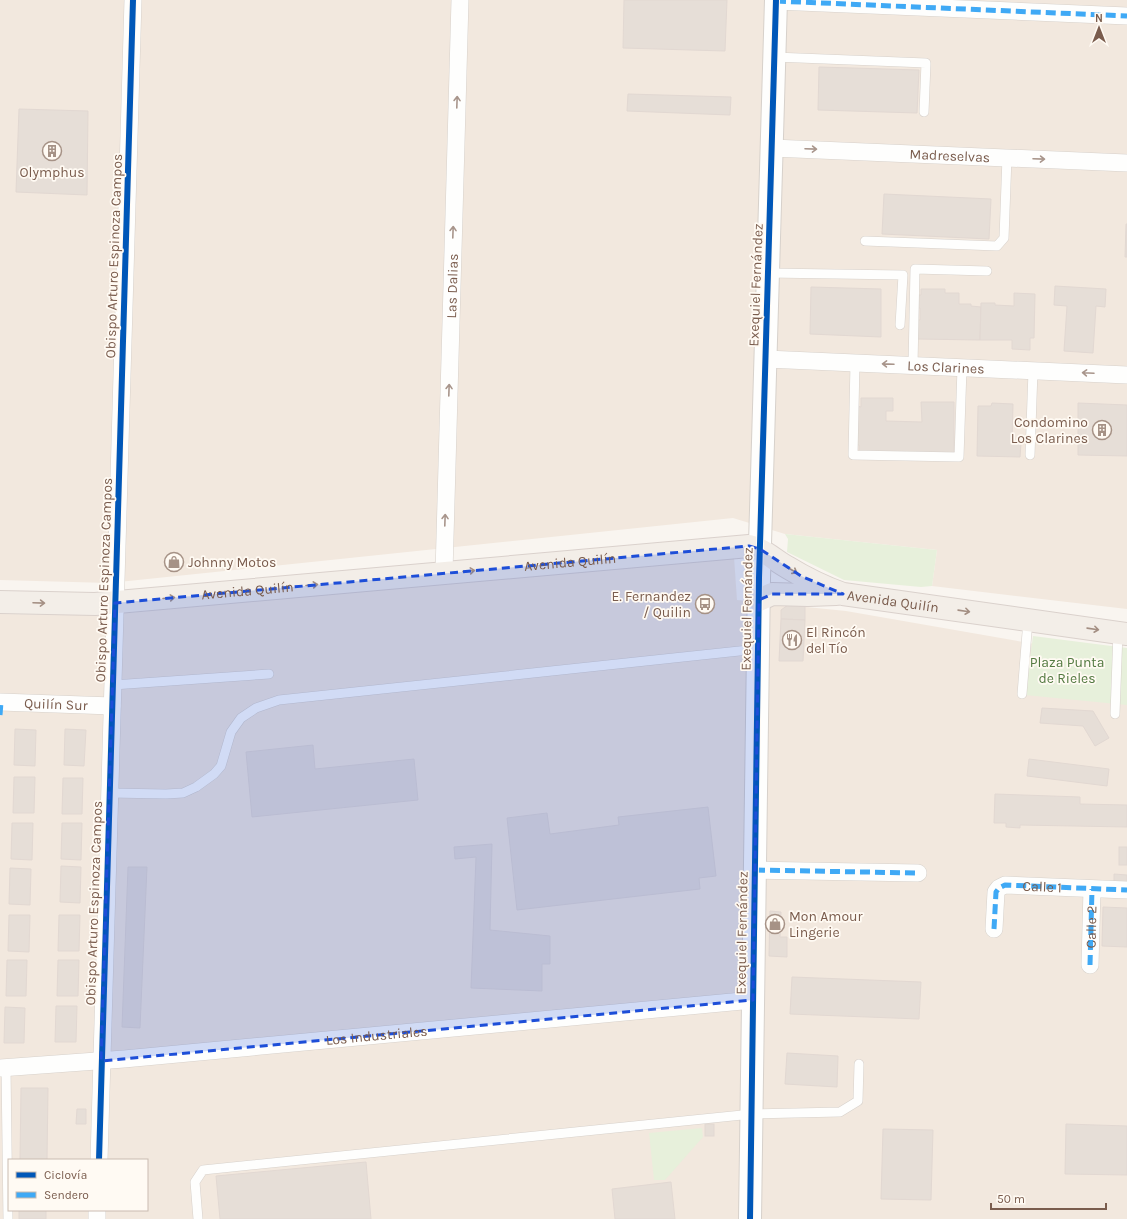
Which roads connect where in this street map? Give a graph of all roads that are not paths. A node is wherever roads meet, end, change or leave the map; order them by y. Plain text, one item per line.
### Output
1 (133, 0) edge
2 (460, 0) edge
3 (776, 1) edge
4 (1127, 16) edge
5 (774, 58) junction
6 (924, 112) dead end
7 (772, 148) junction
8 (1007, 157) junction
9 (1127, 163) edge
10 (865, 241) dead end
11 (987, 271) dead end
12 (768, 273) junction
13 (900, 324) dead end
14 (766, 359) junction
15 (855, 363) junction
16 (913, 365) junction
17 (962, 368) junction
18 (1033, 371) junction
19 (1127, 375) edge
20 (1030, 455) dead end
21 (760, 549) junction
22 (444, 573) junction
23 (843, 594) junction
24 (759, 600) junction
25 (0, 602) edge
26 (115, 602) junction
27 (1028, 620) junction
28 (1122, 633) edge
29 (758, 649) junction
30 (269, 674) dead end
31 (113, 685) junction
32 (1022, 694) dead end
33 (0, 702) edge
34 (112, 706) junction
35 (1115, 714) dead end
36 (0, 715) edge
37 (110, 793) junction
38 (755, 870) junction
39 (918, 873) dead end
40 (1092, 889) junction
41 (1127, 890) edge
42 (994, 929) dead end
43 (1090, 965) dead end
44 (753, 1000) junction
45 (101, 1061) junction
46 (859, 1064) dead end
47 (3, 1068) edge
48 (752, 1114) junction
49 (98, 1159) edge
50 (8, 1219) edge
51 (198, 1219) edge
52 (750, 1219) edge

1 - 26 street, Obispo Arturo Espinoza Campos
22 -> 2 street, Las Dalias
3 - 4 street
3 - 5 street, Exequiel Fernández
5 - 6 lane
5 - 7 street, Exequiel Fernández
7 -> 8 street, Madreselvas
7 - 12 street, Exequiel Fernández
8 -> 9 street, Madreselvas
8 - 10 lane
11 - 16 lane
12 - 13 lane
12 - 14 street, Exequiel Fernández
14 - 15 street, Los Clarines
14 - 21 street, Exequiel Fernández
16 -> 15 street, Los Clarines
15 - 17 lane
16 - 17 street, Los Clarines
17 - 18 street, Los Clarines
19 -> 18 street, Los Clarines
18 - 20 lane
22 -> 21 main road, Avenida Quilín
21 -> 23 main road, Avenida Quilín
21 - 24 street, Exequiel Fernández
26 -> 22 main road, Avenida Quilín
23 - 24 main road
23 -> 27 main road, Avenida Quilín
24 - 29 street, Exequiel Fernández
25 -> 26 main road, Avenida Quilín
26 - 31 street, Obispo Arturo Espinoza Campos
27 -> 28 main road, Avenida Quilín
27 - 32 lane
28 - 35 lane
29 - 37 lane
29 - 38 street, Exequiel Fernández
30 - 31 lane
31 - 34 street, Obispo Arturo Espinoza Campos
33 - 34 street, Quilín Sur
33 - 36 street
34 - 37 street, Obispo Arturo Espinoza Campos
37 - 45 street, Obispo Arturo Espinoza Campos
38 - 39 street
38 - 44 street, Exequiel Fernández
40 - 41 street, Calle 1
40 - 42 street, Calle 1
40 - 43 street, Calle 2
44 - 45 street, Los Industriales
44 - 48 street, Exequiel Fernández
45 - 47 street, Los Industriales
45 - 49 street, Obispo Arturo Espinoza Campos
46 - 48 lane
47 - 50 lane
48 - 51 lane
48 - 52 street, Exequiel Fernández

